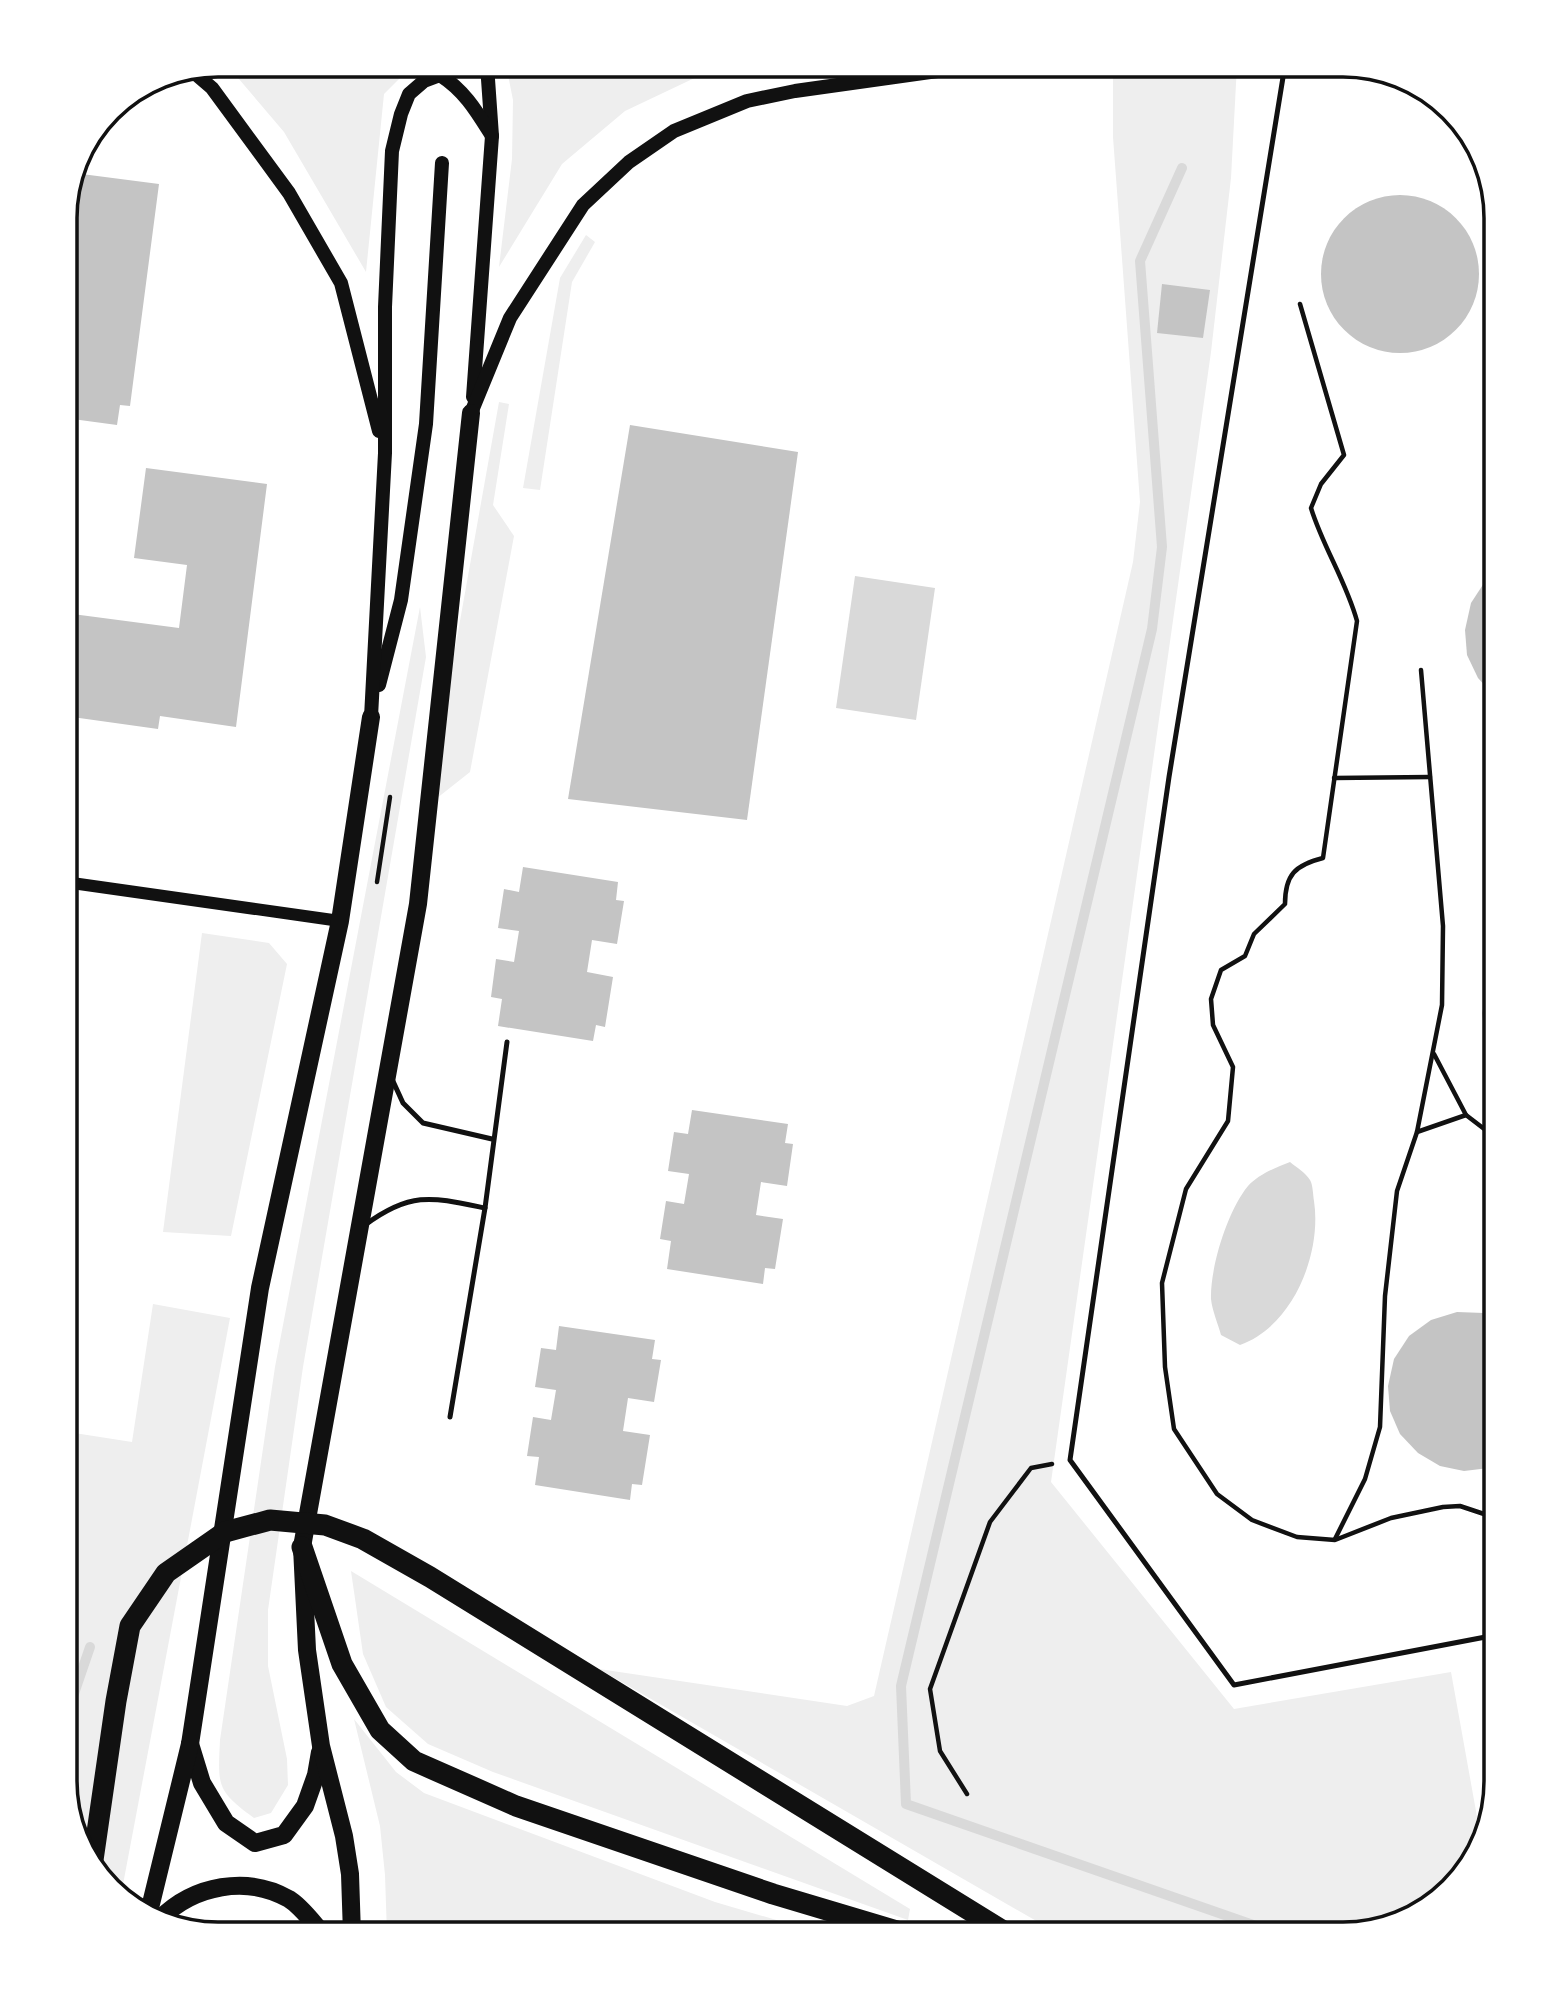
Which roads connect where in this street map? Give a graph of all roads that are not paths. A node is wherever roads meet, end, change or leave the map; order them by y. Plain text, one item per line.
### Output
1 (435, 77) edge
2 (443, 77) edge
3 (488, 77) edge
4 (895, 77) edge
5 (1283, 77) edge
6 (200, 78) edge
7 (492, 136) junction
8 (442, 163) dead end
9 (471, 413) junction
10 (385, 453) junction
11 (371, 717) junction
12 (77, 884) edge
13 (340, 921) junction
14 (507, 1042) dead end
15 (388, 1071) junction
16 (492, 1139) junction
17 (485, 1208) junction
18 (359, 1229) junction
19 (450, 1417) dead end
20 (302, 1547) junction
21 (1484, 1637) edge
22 (190, 1744) junction
23 (321, 1746) junction
24 (95, 1848) edge
25 (151, 1905) edge
26 (169, 1913) edge
27 (312, 1922) edge
28 (352, 1922) edge
29 (867, 1922) edge
30 (989, 1922) edge

1 - 10 main road
2 - 7 main road
3 - 7 main road
4 - 9 main road
5 - 21 lane
6 - 10 main road
7 - 9 main road
8 - 11 main road
9 - 15 main road
10 - 11 main road
11 - 13 main road
12 - 13 street
13 - 22 main road
14 - 16 lane
15 - 16 lane
15 - 18 main road
16 - 17 lane
17 - 18 lane
17 - 19 lane
18 - 20 main road
20 - 23 main road
20 - 29 highway
22 - 23 main road
22 - 25 main road
23 - 28 main road
24 - 30 highway
26 - 27 main road

